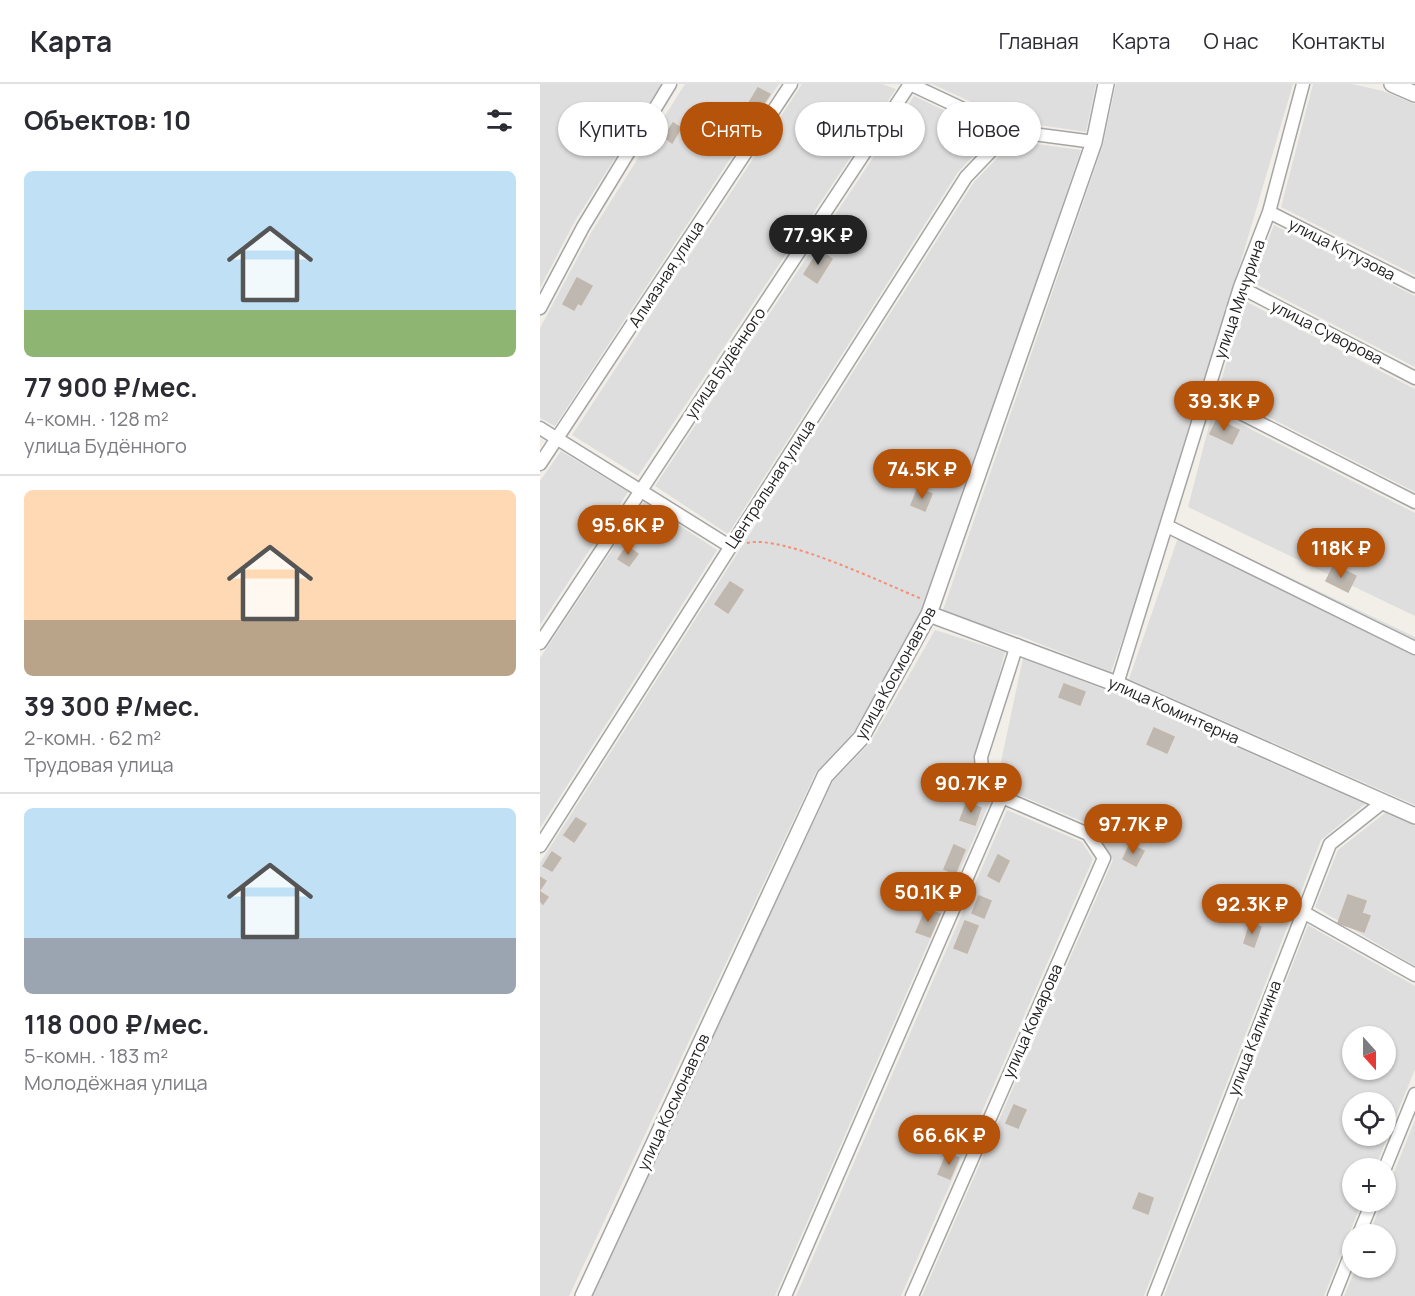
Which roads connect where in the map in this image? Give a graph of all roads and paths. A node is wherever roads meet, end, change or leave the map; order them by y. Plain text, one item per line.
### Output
1 (670, 84) edge
2 (791, 84) edge
3 (910, 84) edge
4 (1106, 84) edge
5 (1303, 84) edge
6 (1392, 84) edge
7 (1415, 94) edge
8 (948, 102) edge
9 (1041, 135) edge
10 (1094, 142) junction
11 (986, 156) edge
12 (1269, 212) junction
13 (1415, 286) edge
14 (1240, 287) junction
15 (540, 308) edge
16 (1415, 378) edge
17 (1206, 396) junction
18 (540, 428) edge
19 (558, 438) junction
20 (540, 464) edge
21 (641, 489) junction
22 (1415, 502) edge
23 (1167, 526) junction
24 (731, 547) junction
25 (931, 609) junction
26 (540, 643) edge
27 (1017, 645) junction
28 (1415, 648) edge
29 (1117, 684) junction
30 (1002, 797) junction
31 (1383, 802) junction
32 (1415, 816) edge
33 (540, 846) edge
34 (1303, 912) junction
35 (1415, 975) edge
36 (1415, 1094) edge
37 (1389, 1158) edge
38 (1342, 1276) edge
39 (583, 1296) edge
40 (786, 1296) edge
41 (912, 1296) edge
42 (1154, 1296) edge
43 (1334, 1296) edge

1 - 15 street
2 - 19 street, Алмазная улица
3 - 8 street
3 - 21 street, улица Будённого
4 - 10 street, улица Космонавтов
5 - 12 street, улица Мичурина
6 - 7 street
9 - 10 street
10 - 25 street, улица Космонавтов
11 - 24 street, Центральная улица
12 - 13 street, улица Кутузова
12 - 14 street, улица Мичурина
14 - 16 street, улица Суворова
14 - 17 street, улица Мичурина
17 - 22 street
17 - 23 street, улица Мичурина
18 - 19 street
19 - 20 street, Алмазная улица
19 - 21 street
21 - 24 street
21 - 26 street, улица Будённого
23 - 28 street
23 - 29 street, улица Мичурина
24 - 25 path
24 - 33 street, Центральная улица
25 - 27 street, улица Коминтерна
25 - 39 street, улица Космонавтов
27 - 29 street, улица Коминтерна
27 - 30 street, улица Комарова
29 - 31 street, улица Коминтерна
30 - 40 street
30 - 41 street, улица Комарова
31 - 32 street, улица Коминтерна
31 - 34 street, улица Калинина
34 - 35 street
34 - 42 street, улица Калинина
36 - 37 street
38 - 43 street

